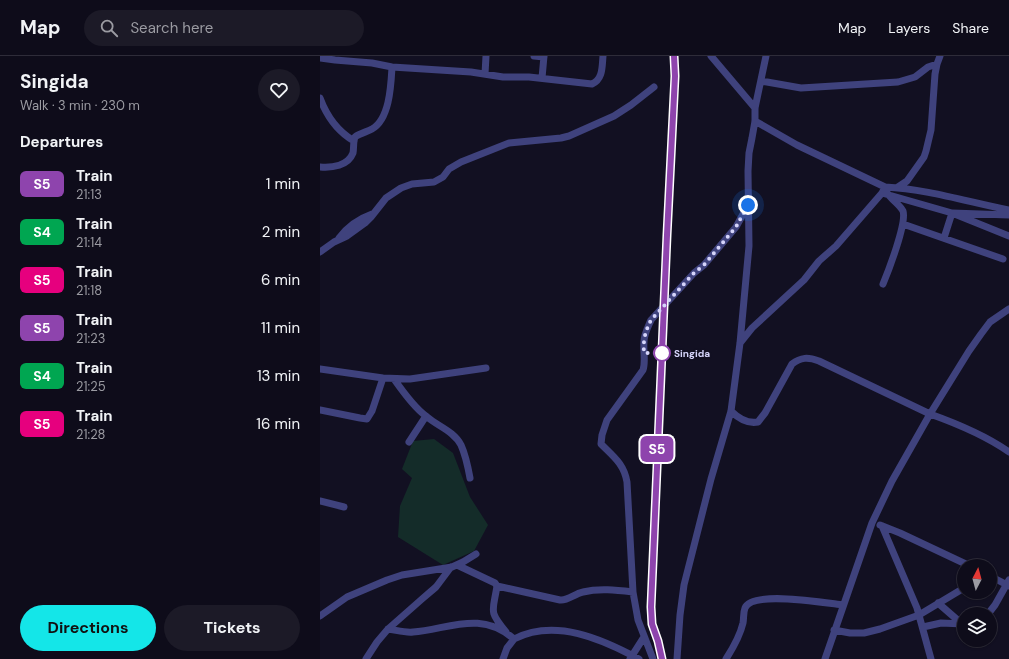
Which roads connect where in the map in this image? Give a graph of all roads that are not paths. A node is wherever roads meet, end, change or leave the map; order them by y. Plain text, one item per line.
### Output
1 (486, 56) edge
2 (534, 56) edge
3 (544, 56) edge
4 (603, 56) edge
5 (711, 56) edge
6 (766, 56) edge
7 (940, 56) edge
8 (320, 58) edge
9 (372, 60) edge
10 (937, 64) junction
11 (392, 67) junction
12 (485, 74) junction
13 (542, 78) junction
14 (761, 80) junction
15 (654, 87) dead end
16 (320, 98) edge
17 (755, 108) junction
18 (756, 121) junction
19 (354, 141) junction
20 (320, 166) edge
21 (898, 187) junction
22 (885, 191) junction
23 (748, 205) junction
24 (1009, 210) edge
25 (952, 213) junction
26 (1009, 215) edge
27 (902, 224) junction
28 (1009, 236) edge
29 (944, 238) junction
30 (320, 252) edge
31 (1003, 259) dead end
32 (883, 284) dead end
33 (1009, 309) edge
34 (740, 343) junction
35 (486, 368) dead end
36 (320, 369) edge
37 (383, 378) junction
38 (394, 378) junction
39 (320, 410) edge
40 (732, 411) junction
41 (930, 414) junction
42 (426, 416) junction
43 (409, 442) dead end
44 (1009, 452) edge
45 (470, 478) dead end
46 (320, 501) edge
47 (344, 507) dead end
48 (873, 521) junction
49 (882, 526) junction
50 (476, 554) dead end
51 (957, 560) edge
52 (454, 566) junction
53 (997, 579) edge
54 (1008, 583) edge
55 (497, 586) junction
56 (633, 592) junction
57 (957, 592) edge
58 (938, 603) junction
59 (843, 605) junction
60 (993, 607) edge
61 (951, 610) junction
62 (919, 615) junction
63 (320, 616) edge
64 (957, 617) edge
65 (942, 623) junction
66 (957, 623) edge
67 (923, 627) junction
68 (388, 628) junction
69 (834, 630) junction
70 (508, 633) junction
71 (644, 637) junction
72 (514, 639) junction
73 (634, 658) edge
74 (366, 659) edge
75 (503, 659) edge
76 (653, 659) edge
77 (677, 659) edge
78 (726, 659) edge
79 (825, 659) edge
80 (931, 659) edge

1 - 12 street
2 - 3 street
3 - 13 street
4 - 13 street
5 - 17 street
6 - 14 street
7 - 10 street
8 - 9 street
9 - 11 street
10 - 14 street
10 - 21 street
11 - 12 street
11 - 19 street
12 - 13 street
14 - 17 street
15 - 30 street
16 - 19 street
17 - 18 street
18 - 22 street
18 - 23 street
19 - 20 street
21 - 22 street
21 - 24 street
22 - 25 street
22 - 27 street
22 - 34 street
23 - 34 street
23 - 56 street
25 - 26 street
25 - 28 street
25 - 29 street
27 - 29 street
27 - 32 street
29 - 31 street
33 - 41 street
34 - 40 street
35 - 38 street
36 - 37 street
37 - 38 street
37 - 39 street
38 - 42 street
40 - 41 street
40 - 77 street
41 - 44 street
41 - 48 street
42 - 43 street
42 - 45 street
46 - 47 street
48 - 49 street
48 - 59 street
49 - 51 street
49 - 62 street
50 - 52 street
52 - 55 street
52 - 63 street
52 - 68 street
53 - 54 street
54 - 60 street
55 - 56 street
55 - 70 street
56 - 71 street
57 - 58 street
58 - 61 street
58 - 62 street
59 - 69 street
59 - 78 street
61 - 64 street
61 - 65 street
62 - 67 street
62 - 69 street
65 - 66 street
65 - 67 street
67 - 80 street
68 - 70 street
68 - 74 street
69 - 79 street
70 - 72 street
71 - 73 street
71 - 76 street
72 - 73 street
72 - 75 street

